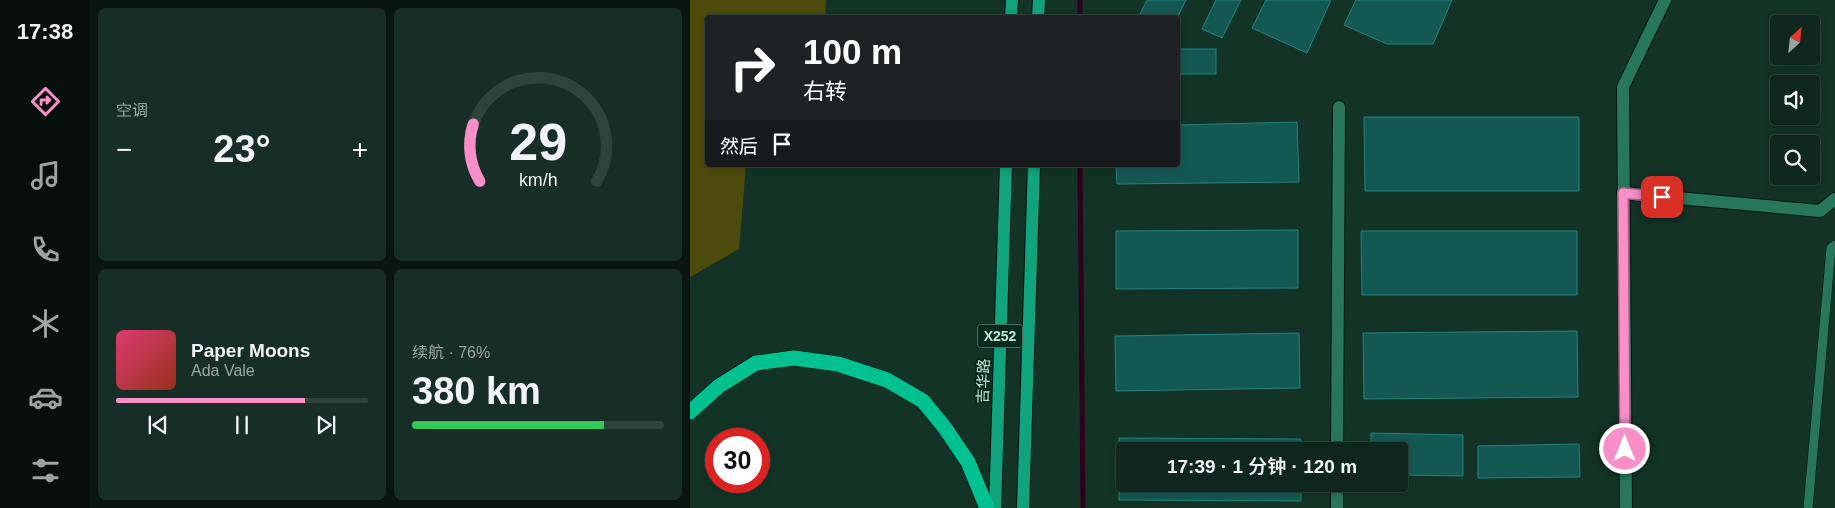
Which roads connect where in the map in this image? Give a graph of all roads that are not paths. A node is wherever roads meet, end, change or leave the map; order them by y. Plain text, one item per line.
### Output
1 (1012, 0) edge
2 (1039, 0) edge
3 (1665, 0) edge
4 (1011, 15) edge
5 (1038, 15) edge
6 (1339, 107) dead end
7 (1006, 167) edge
8 (1034, 167) edge
9 (1623, 193) junction
10 (1835, 199) edge
11 (1835, 244) edge
12 (690, 412) edge
13 (1337, 442) edge
14 (1337, 492) edge
15 (987, 508) edge
16 (994, 508) edge
17 (1023, 508) edge
18 (1337, 508) edge
19 (1626, 508) edge
20 (1808, 508) edge

1 - 4 main road
2 - 5 main road
3 - 9 street
6 - 13 street
7 - 16 main road, 吉华路 / X252
8 - 17 main road, X252
9 - 10 street
9 - 19 street
11 - 20 lane
12 - 15 highway
14 - 18 street

